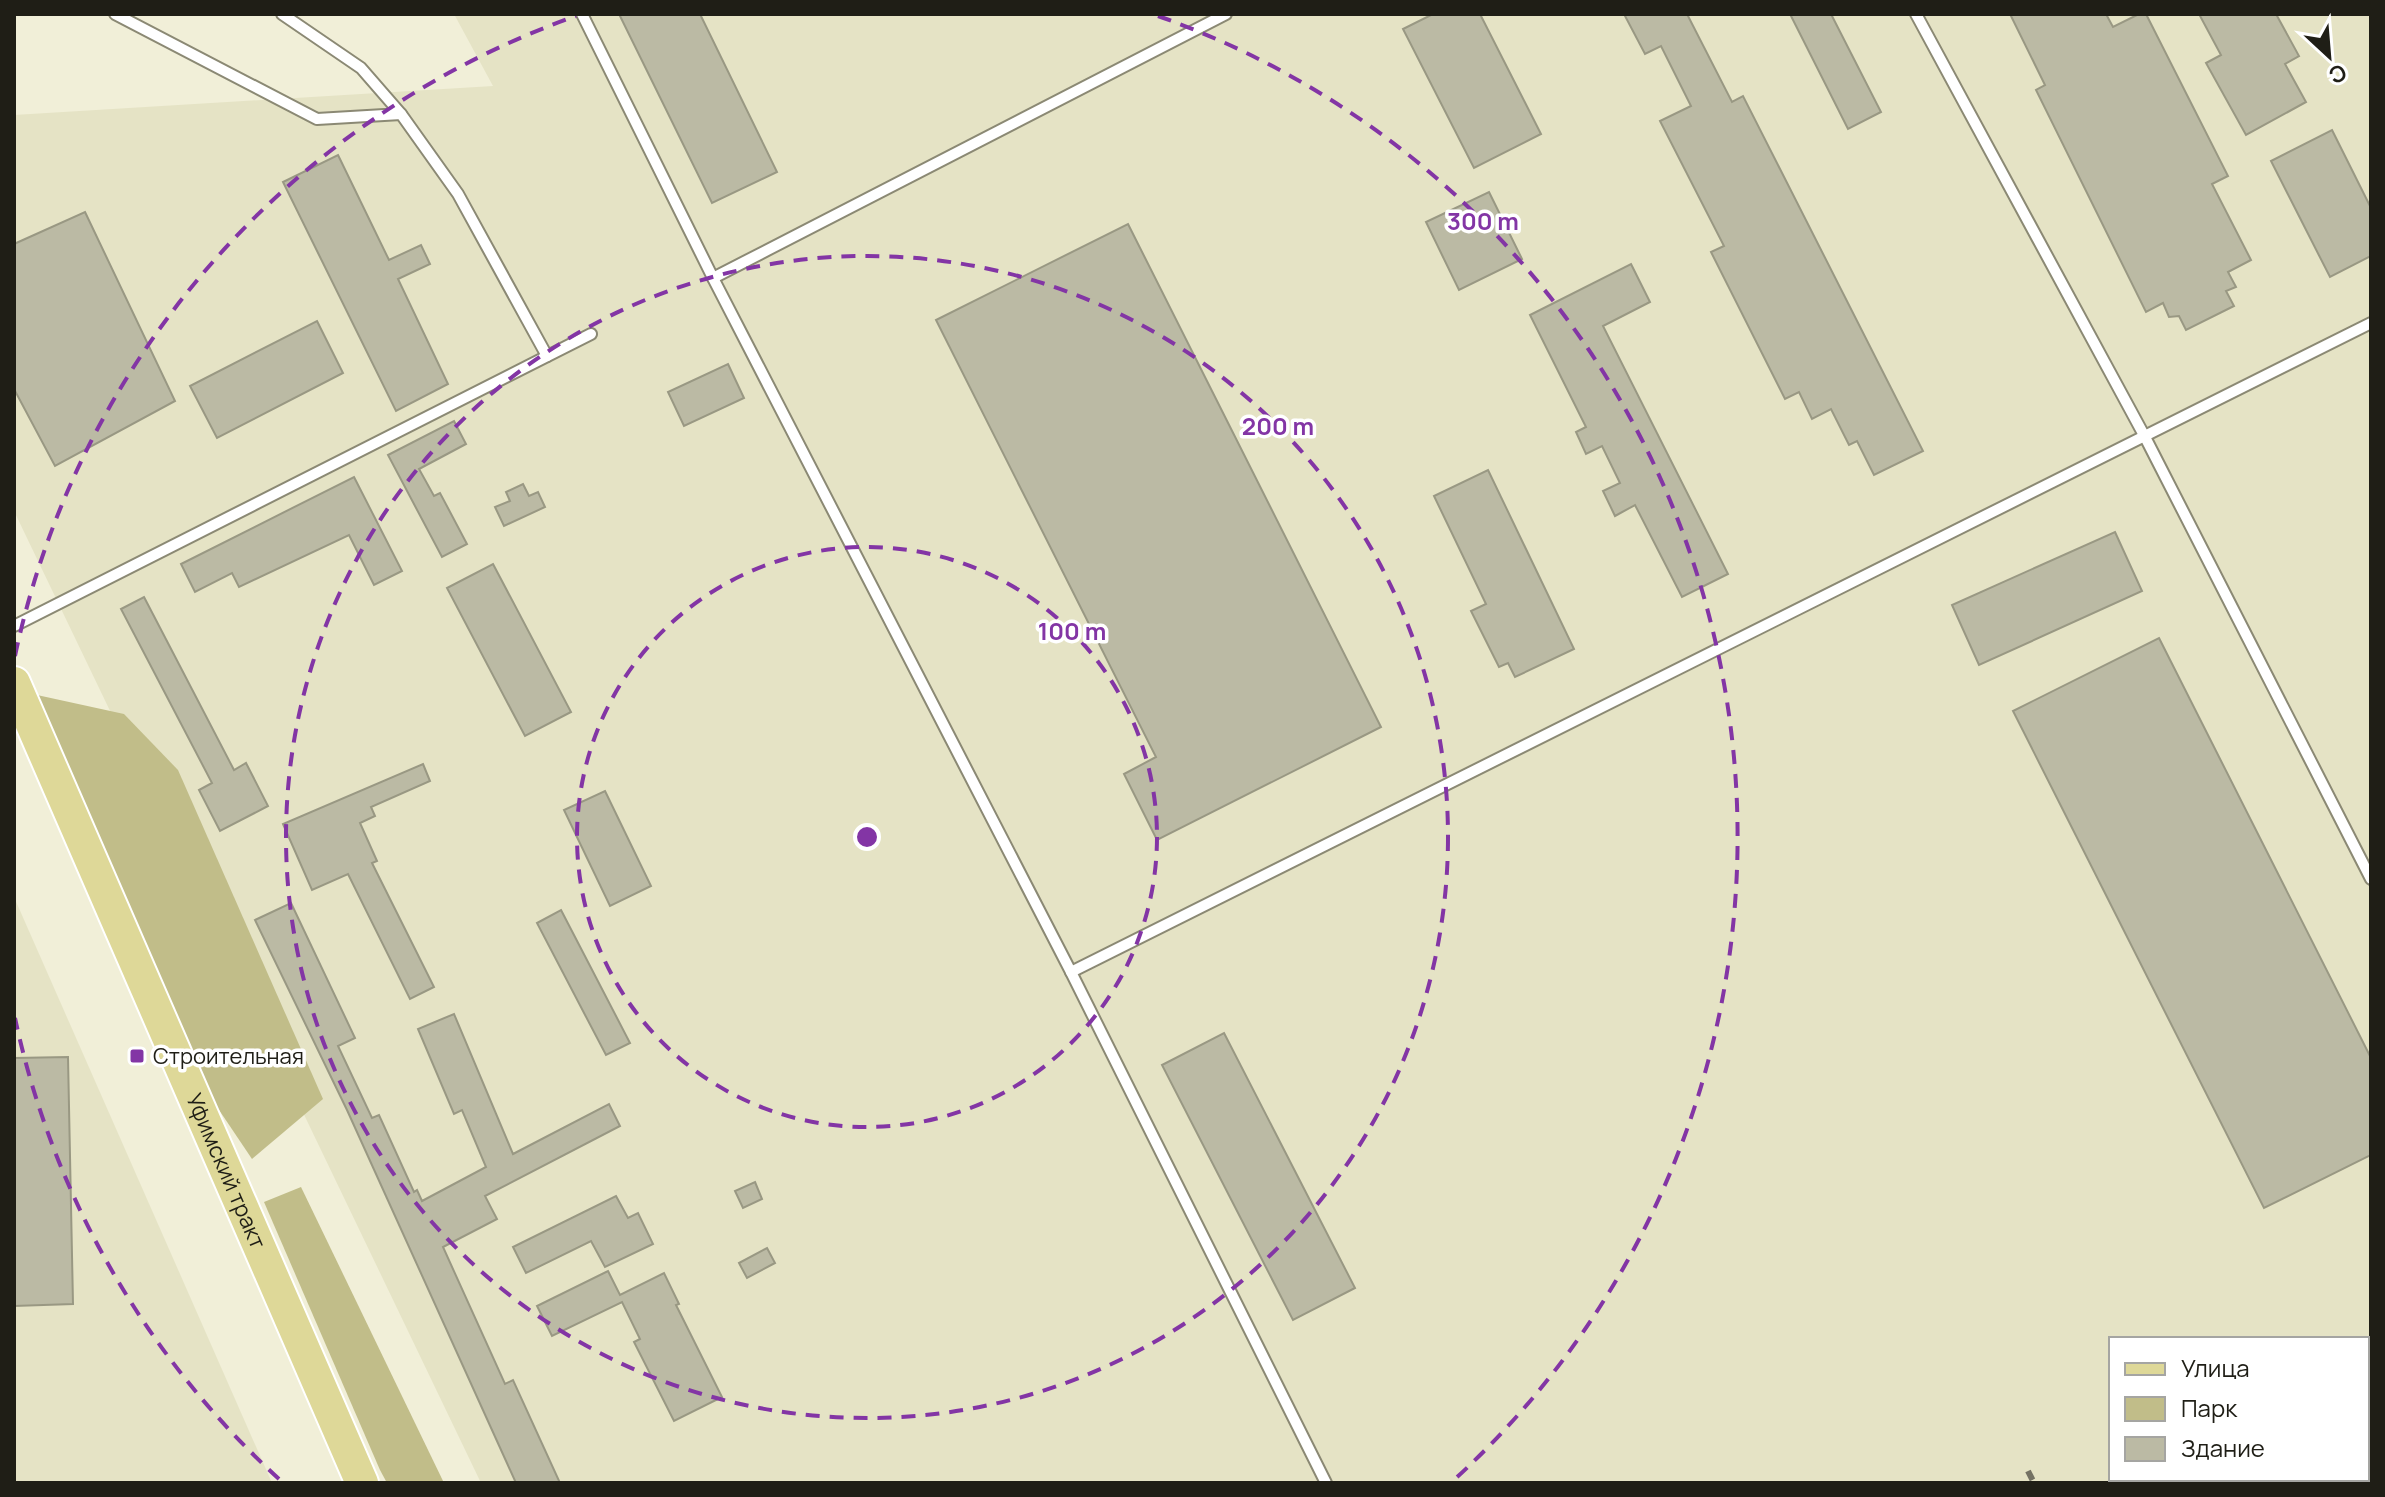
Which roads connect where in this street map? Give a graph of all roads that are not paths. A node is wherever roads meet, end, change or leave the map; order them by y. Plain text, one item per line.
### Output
1 (115, 14) edge
2 (282, 14) edge
3 (582, 14) edge
4 (1226, 14) edge
5 (1916, 14) edge
6 (401, 114) junction
7 (713, 278) junction
8 (2371, 323) edge
9 (591, 334) dead end
10 (547, 356) junction
11 (2145, 437) junction
12 (14, 626) edge
13 (14, 683) edge
14 (2371, 879) edge
15 (1071, 972) junction
16 (362, 1483) edge
17 (1326, 1483) edge

1 - 6 lane
2 - 6 lane
3 - 7 lane
4 - 7 lane
5 - 11 lane
6 - 10 lane
7 - 15 lane
8 - 11 lane
9 - 10 lane
10 - 12 lane
11 - 14 lane
11 - 15 lane
13 - 16 main road, Уфимский тракт
15 - 17 lane

